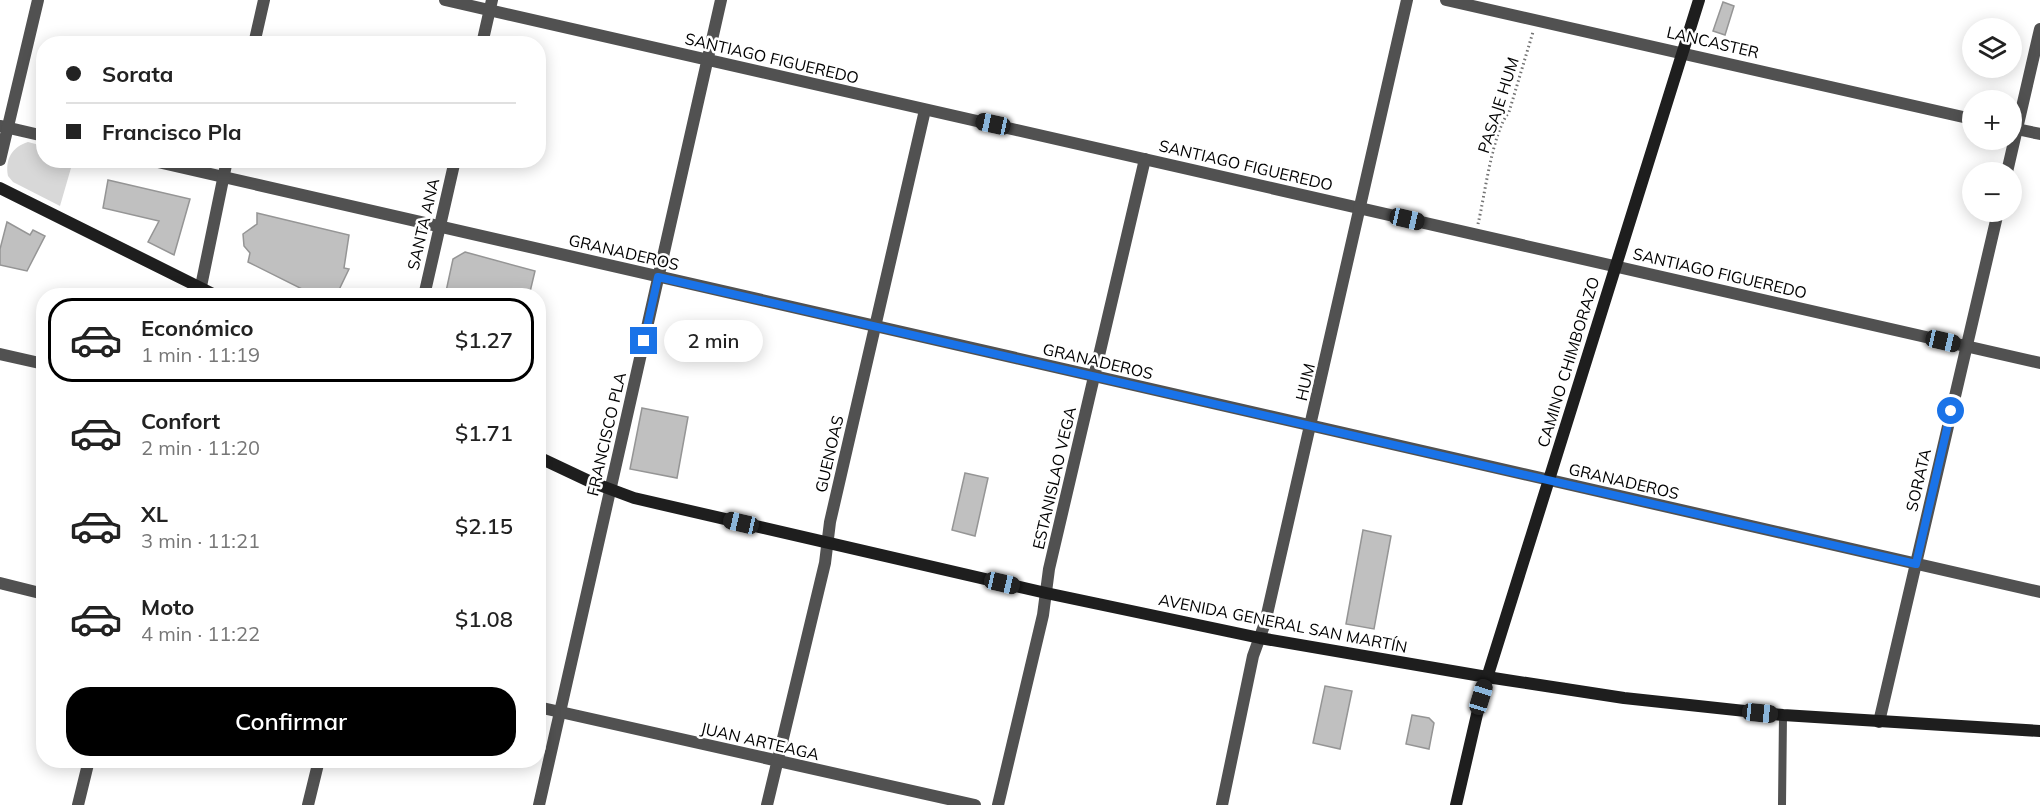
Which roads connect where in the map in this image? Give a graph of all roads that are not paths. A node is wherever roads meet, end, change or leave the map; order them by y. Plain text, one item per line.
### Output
1 (38, 0) edge
2 (264, 0) edge
3 (445, 0) edge
4 (721, 0) edge
5 (1407, 0) edge
6 (1446, 0) edge
7 (1699, 0) edge
8 (490, 5) edge
9 (2040, 29) edge
10 (256, 36) edge
11 (484, 36) edge
12 (1683, 52) junction
13 (707, 60) junction
14 (2022, 98) edge
15 (925, 110) junction
16 (1962, 117) edge
17 (4, 127) edge
18 (2022, 130) edge
19 (36, 134) edge
20 (2040, 134) edge
21 (1145, 159) junction
22 (0, 160) edge
23 (182, 168) edge
24 (226, 168) edge
25 (453, 168) edge
26 (224, 178) junction
27 (0, 188) edge
28 (1362, 208) junction
29 (1996, 222) edge
30 (440, 227) junction
31 (1616, 266) junction
32 (658, 277) junction
33 (194, 288) edge
34 (201, 288) edge
35 (426, 288) edge
36 (876, 327) junction
37 (1966, 346) junction
38 (0, 354) edge
39 (36, 362) edge
40 (2040, 363) edge
41 (1095, 377) junction
42 (1311, 427) junction
43 (546, 461) edge
44 (1548, 480) junction
45 (610, 490) junction
46 (827, 543) junction
47 (1916, 564) junction
48 (0, 583) edge
49 (36, 592) edge
50 (1046, 592) junction
51 (2040, 592) edge
52 (1260, 638) junction
53 (1487, 677) junction
54 (546, 709) edge
55 (561, 712) junction
56 (1783, 715) junction
57 (1880, 722) junction
58 (2040, 731) edge
59 (777, 762) junction
60 (87, 768) edge
61 (317, 768) edge
62 (78, 805) edge
63 (308, 805) edge
64 (539, 805) edge
65 (767, 805) edge
66 (975, 805) edge
67 (998, 805) edge
68 (1222, 805) edge
69 (1456, 805) edge
70 (1782, 805) edge

1 - 17 street
2 - 10 street
3 - 8 street, SANTIAGO FIGUEREDO
4 - 13 street, FRANCISCO PLA
5 - 28 street, HUM
6 - 12 street, LANCASTER
7 - 12 main road, CAMINO CHIMBORAZO
8 - 11 street
8 - 13 street, SANTIAGO FIGUEREDO
9 - 14 street
12 - 16 street, LANCASTER
12 - 31 main road, CAMINO CHIMBORAZO
13 - 15 street, SANTIAGO FIGUEREDO
13 - 32 street, FRANCISCO PLA
15 - 21 street, SANTIAGO FIGUEREDO
15 - 36 street, GUENOAS
17 - 19 street
17 - 22 street
18 - 20 street
21 - 28 street, SANTIAGO FIGUEREDO
21 - 41 street, ESTANISLAO VEGA
23 - 26 street, GRANADEROS
24 - 26 street
25 - 30 street, SANTA ANA
26 - 30 street, GRANADEROS
26 - 34 street
27 - 33 main road
28 - 31 street, SANTIAGO FIGUEREDO
28 - 42 street, HUM
29 - 37 street, SORATA
30 - 32 street, GRANADEROS
30 - 35 street, SANTA ANA
31 - 37 street, SANTIAGO FIGUEREDO
31 - 44 main road, CAMINO CHIMBORAZO
32 - 36 street, GRANADEROS
32 - 45 street, FRANCISCO PLA
36 - 41 street, GRANADEROS
36 - 46 street, GUENOAS
37 - 40 street, SANTIAGO FIGUEREDO
37 - 47 street, SORATA
38 - 39 street
41 - 42 street, GRANADEROS
41 - 50 street, ESTANISLAO VEGA
42 - 44 street, GRANADEROS
42 - 52 street, HUM
43 - 45 main road, AVENIDA GENERAL SAN MARTÍN
44 - 47 street, GRANADEROS
44 - 53 main road, CAMINO CHIMBORAZO
45 - 46 main road, AVENIDA GENERAL SAN MARTÍN
45 - 55 street, FRANCISCO PLA
46 - 50 main road, AVENIDA GENERAL SAN MARTÍN
46 - 59 street, GUENOAS
47 - 51 street, GRANADEROS
47 - 57 street, SORATA
48 - 49 street
50 - 52 main road, AVENIDA GENERAL SAN MARTÍN
50 - 67 street, ESTANISLAO VEGA
52 - 53 main road, AVENIDA GENERAL SAN MARTÍN
52 - 68 street, HUM
53 - 56 main road, AVENIDA GENERAL SAN MARTÍN
53 - 69 main road, CAMINO CHIMBORAZO
54 - 55 street, JUAN ARTEAGA
55 - 59 street, JUAN ARTEAGA
55 - 64 street, FRANCISCO PLA
56 - 57 main road, AVENIDA GENERAL SAN MARTÍN
56 - 70 lane
57 - 58 main road, AVENIDA GENERAL SAN MARTÍN
59 - 65 street, GUENOAS
59 - 66 street, JUAN ARTEAGA
60 - 62 street
61 - 63 street

